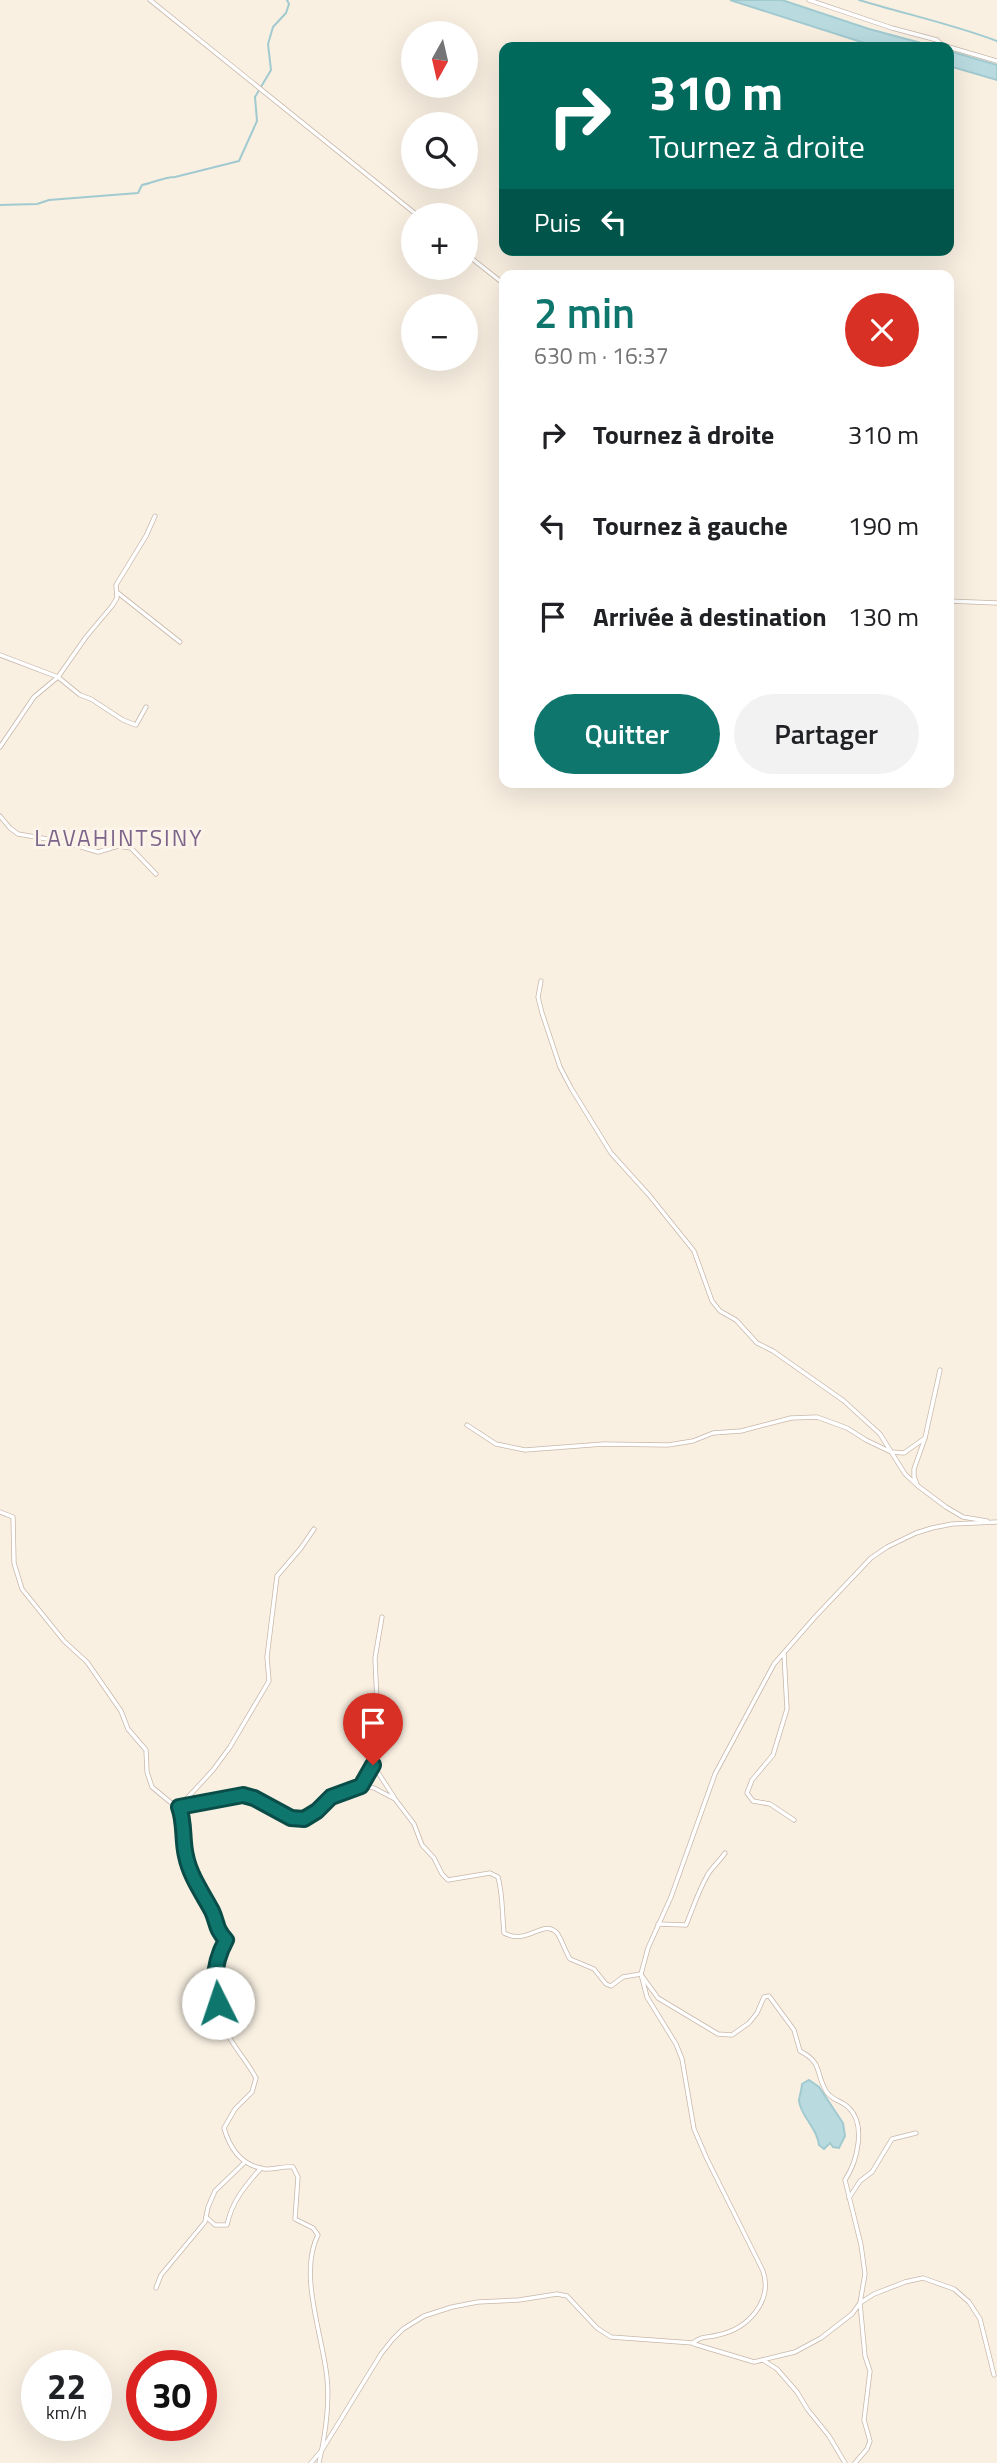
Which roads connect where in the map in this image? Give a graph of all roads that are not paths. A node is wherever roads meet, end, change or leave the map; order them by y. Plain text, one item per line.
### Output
1 (150, 0) edge
2 (809, 0) edge
3 (939, 42) edge
4 (954, 48) edge
5 (997, 61) edge
6 (402, 203) edge
7 (478, 263) edge
8 (499, 280) edge
9 (155, 516) dead end
10 (118, 593) junction
11 (954, 601) edge
12 (997, 603) edge
13 (180, 642) dead end
14 (0, 655) edge
15 (58, 677) junction
16 (146, 707) dead end
17 (0, 747) edge
18 (0, 816) edge
19 (156, 874) dead end
20 (541, 981) dead end
21 (940, 1370) dead end
22 (467, 1425) dead end
23 (925, 1438) junction
24 (891, 1452) junction
25 (918, 1486) junction
26 (946, 1507) junction
27 (0, 1511) edge
28 (995, 1522) edge
29 (951, 1524) junction
30 (314, 1529) dead end
31 (382, 1617) dead end
32 (784, 1652) junction
33 (373, 1765) junction
34 (361, 1786) junction
35 (396, 1799) junction
36 (179, 1807) junction
37 (794, 1820) dead end
38 (724, 1853) dead end
39 (658, 1924) junction
40 (641, 1974) junction
41 (916, 2133) dead end
42 (244, 2163) junction
43 (261, 2168) junction
44 (849, 2198) junction
45 (206, 2217) junction
46 (156, 2288) dead end
47 (860, 2303) junction
48 (693, 2343) junction
49 (764, 2360) junction
50 (994, 2375) dead end
51 (322, 2450) junction
52 (311, 2463) edge
53 (319, 2463) edge
54 (845, 2463) edge
55 (855, 2463) edge

1 - 6 street
2 - 3 street
4 - 5 street
7 - 8 street
9 - 10 street
10 - 13 street
10 - 15 street
11 - 12 street
14 - 15 street
15 - 16 street
15 - 17 street
18 - 19 street
20 - 24 street
21 - 23 street
22 - 24 street
23 - 24 street
23 - 25 street
24 - 25 street
25 - 26 street
26 - 28 street
26 - 29 street
27 - 36 street
28 - 29 street
29 - 32 street
30 - 36 street
31 - 33 street
32 - 37 street
32 - 39 street
33 - 34 street
33 - 35 street
34 - 35 street
34 - 36 street
35 - 40 street
36 - 42 street
38 - 39 street
39 - 40 street
40 - 44 street
40 - 48 street
41 - 44 street
42 - 43 street
42 - 45 street
43 - 45 street
43 - 51 street
44 - 47 street
45 - 46 street
47 - 49 street
47 - 50 street
47 - 55 street
48 - 49 street
48 - 51 street
49 - 54 street
51 - 52 street
51 - 53 street

